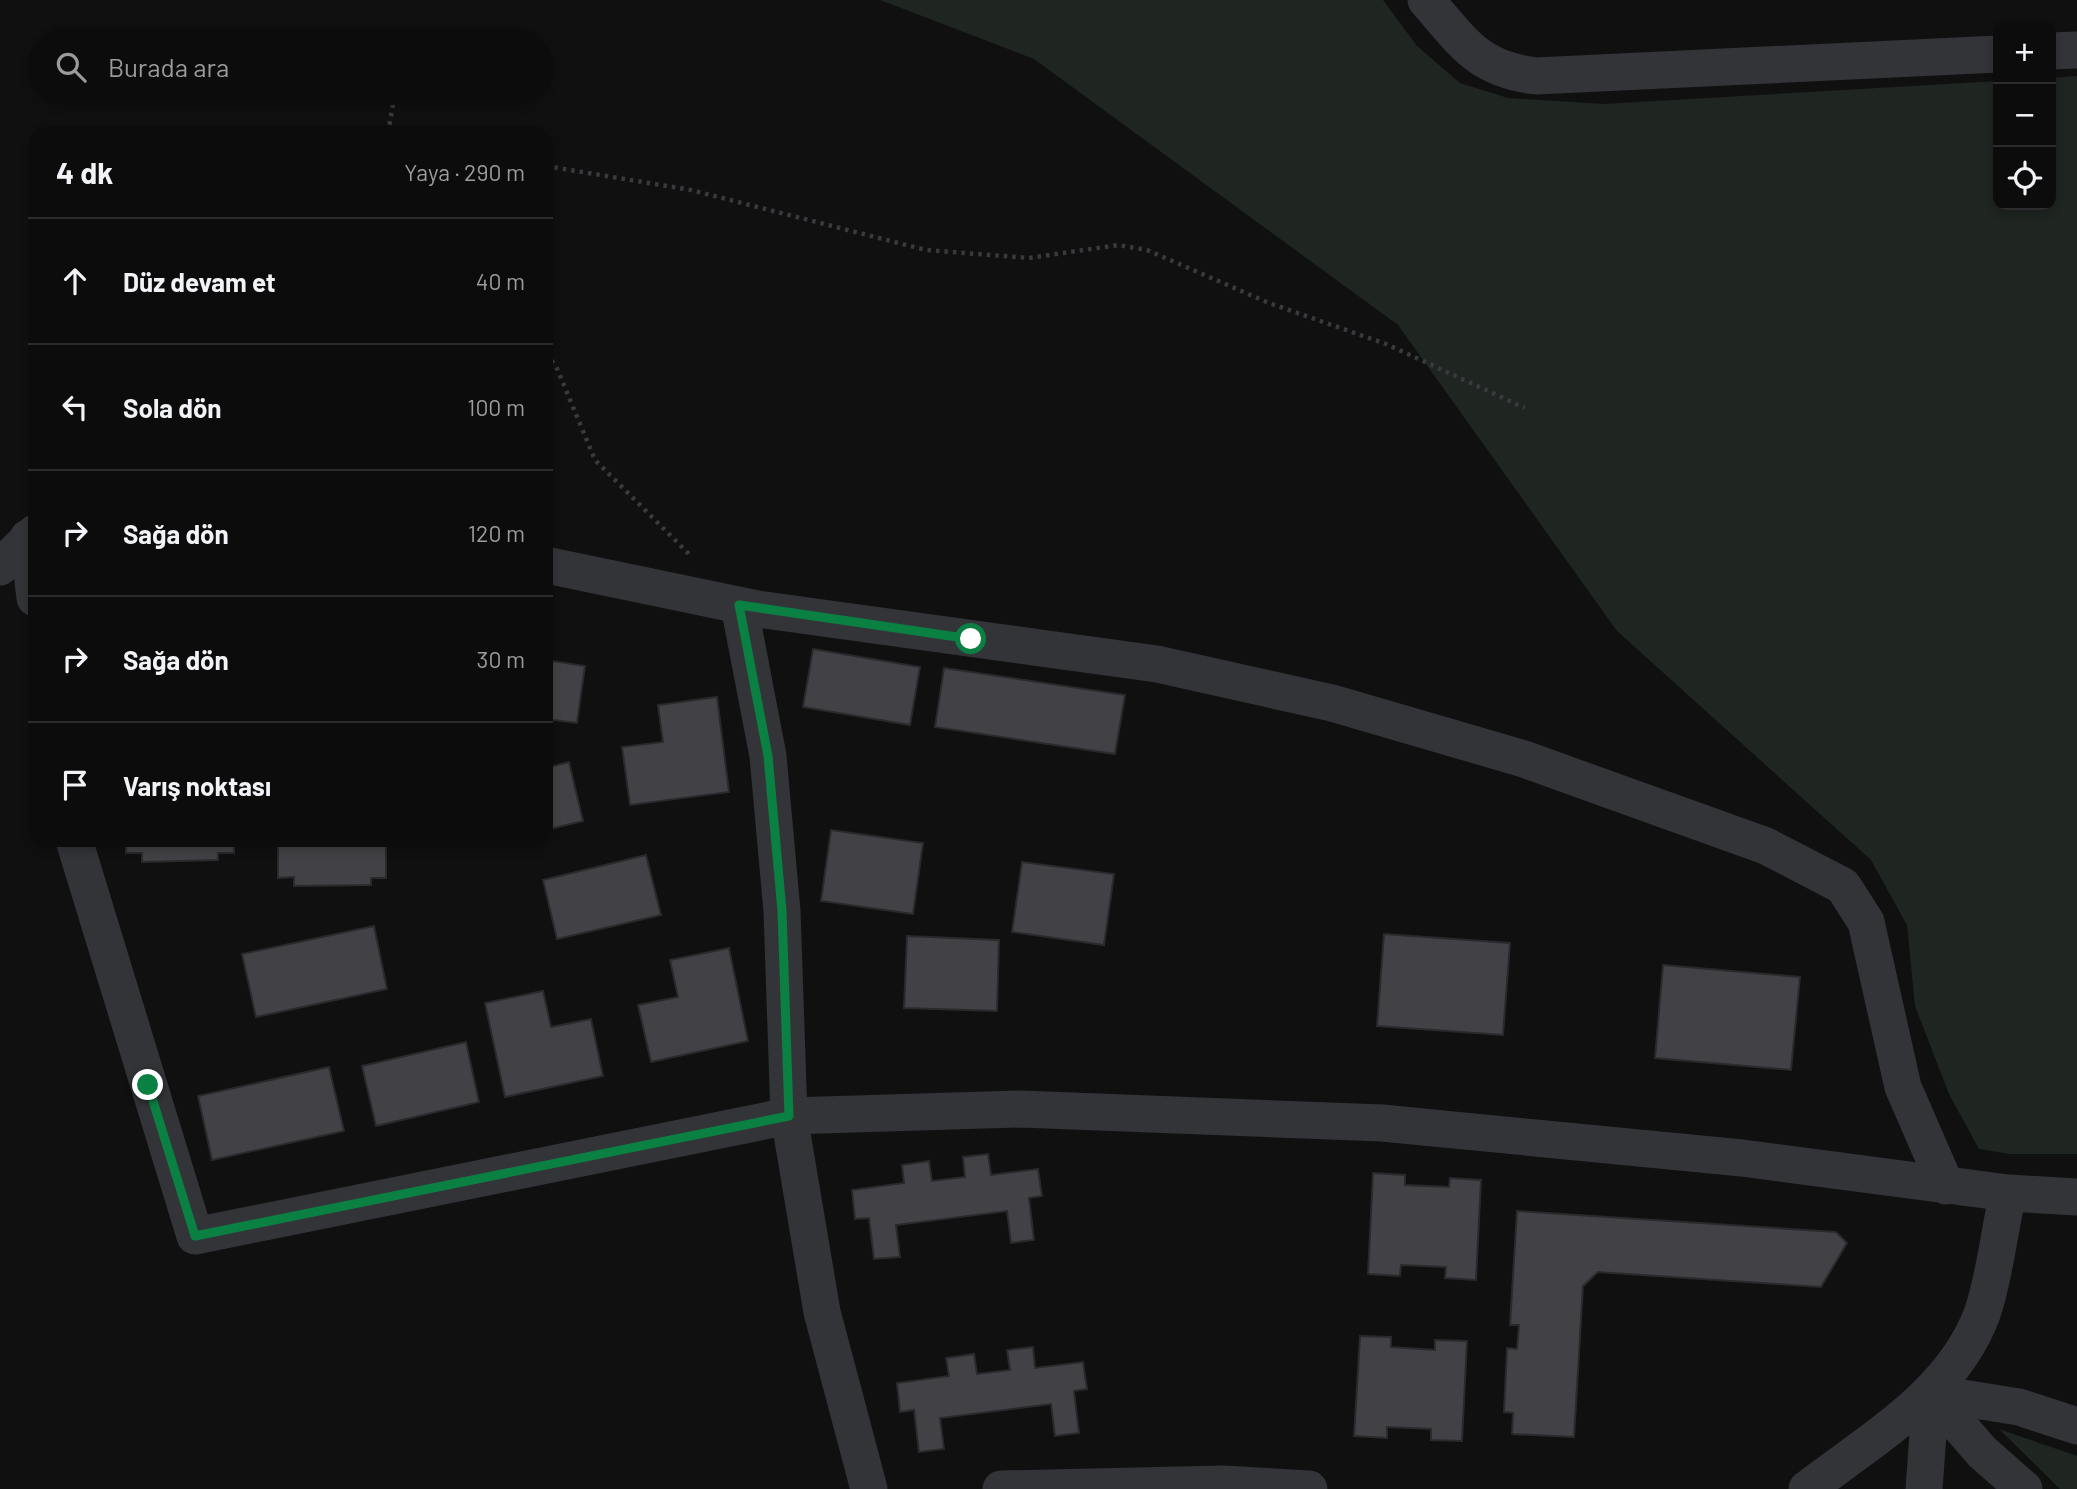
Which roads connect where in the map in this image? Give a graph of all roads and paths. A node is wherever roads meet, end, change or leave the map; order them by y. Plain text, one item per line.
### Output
1 (1426, 0) edge
2 (2077, 50) edge
3 (2056, 51) edge
4 (1993, 54) edge
5 (393, 105) edge
6 (390, 126) edge
7 (553, 167) edge
8 (553, 362) edge
9 (1525, 408) dead end
10 (28, 539) edge
11 (553, 566) edge
12 (0, 567) edge
13 (701, 567) dead end
14 (739, 605) junction
15 (76, 847) edge
16 (789, 1116) junction
17 (1946, 1186) junction
18 (2008, 1193) junction
19 (2077, 1197) edge
20 (1931, 1393) junction
21 (2077, 1426) edge
22 (869, 1489) edge
23 (1001, 1489) edge
24 (1309, 1489) edge
25 (1807, 1489) edge
26 (1924, 1489) edge
27 (2024, 1489) edge

1 - 4 street
2 - 3 street
5 - 6 path
7 - 9 path
8 - 13 path
10 - 12 street
11 - 14 street
14 - 16 street
14 - 17 street
15 - 16 street
16 - 17 street
16 - 22 street
17 - 18 street
18 - 19 street
18 - 20 street
20 - 21 street
20 - 25 street
20 - 26 street
20 - 27 street
23 - 24 street

